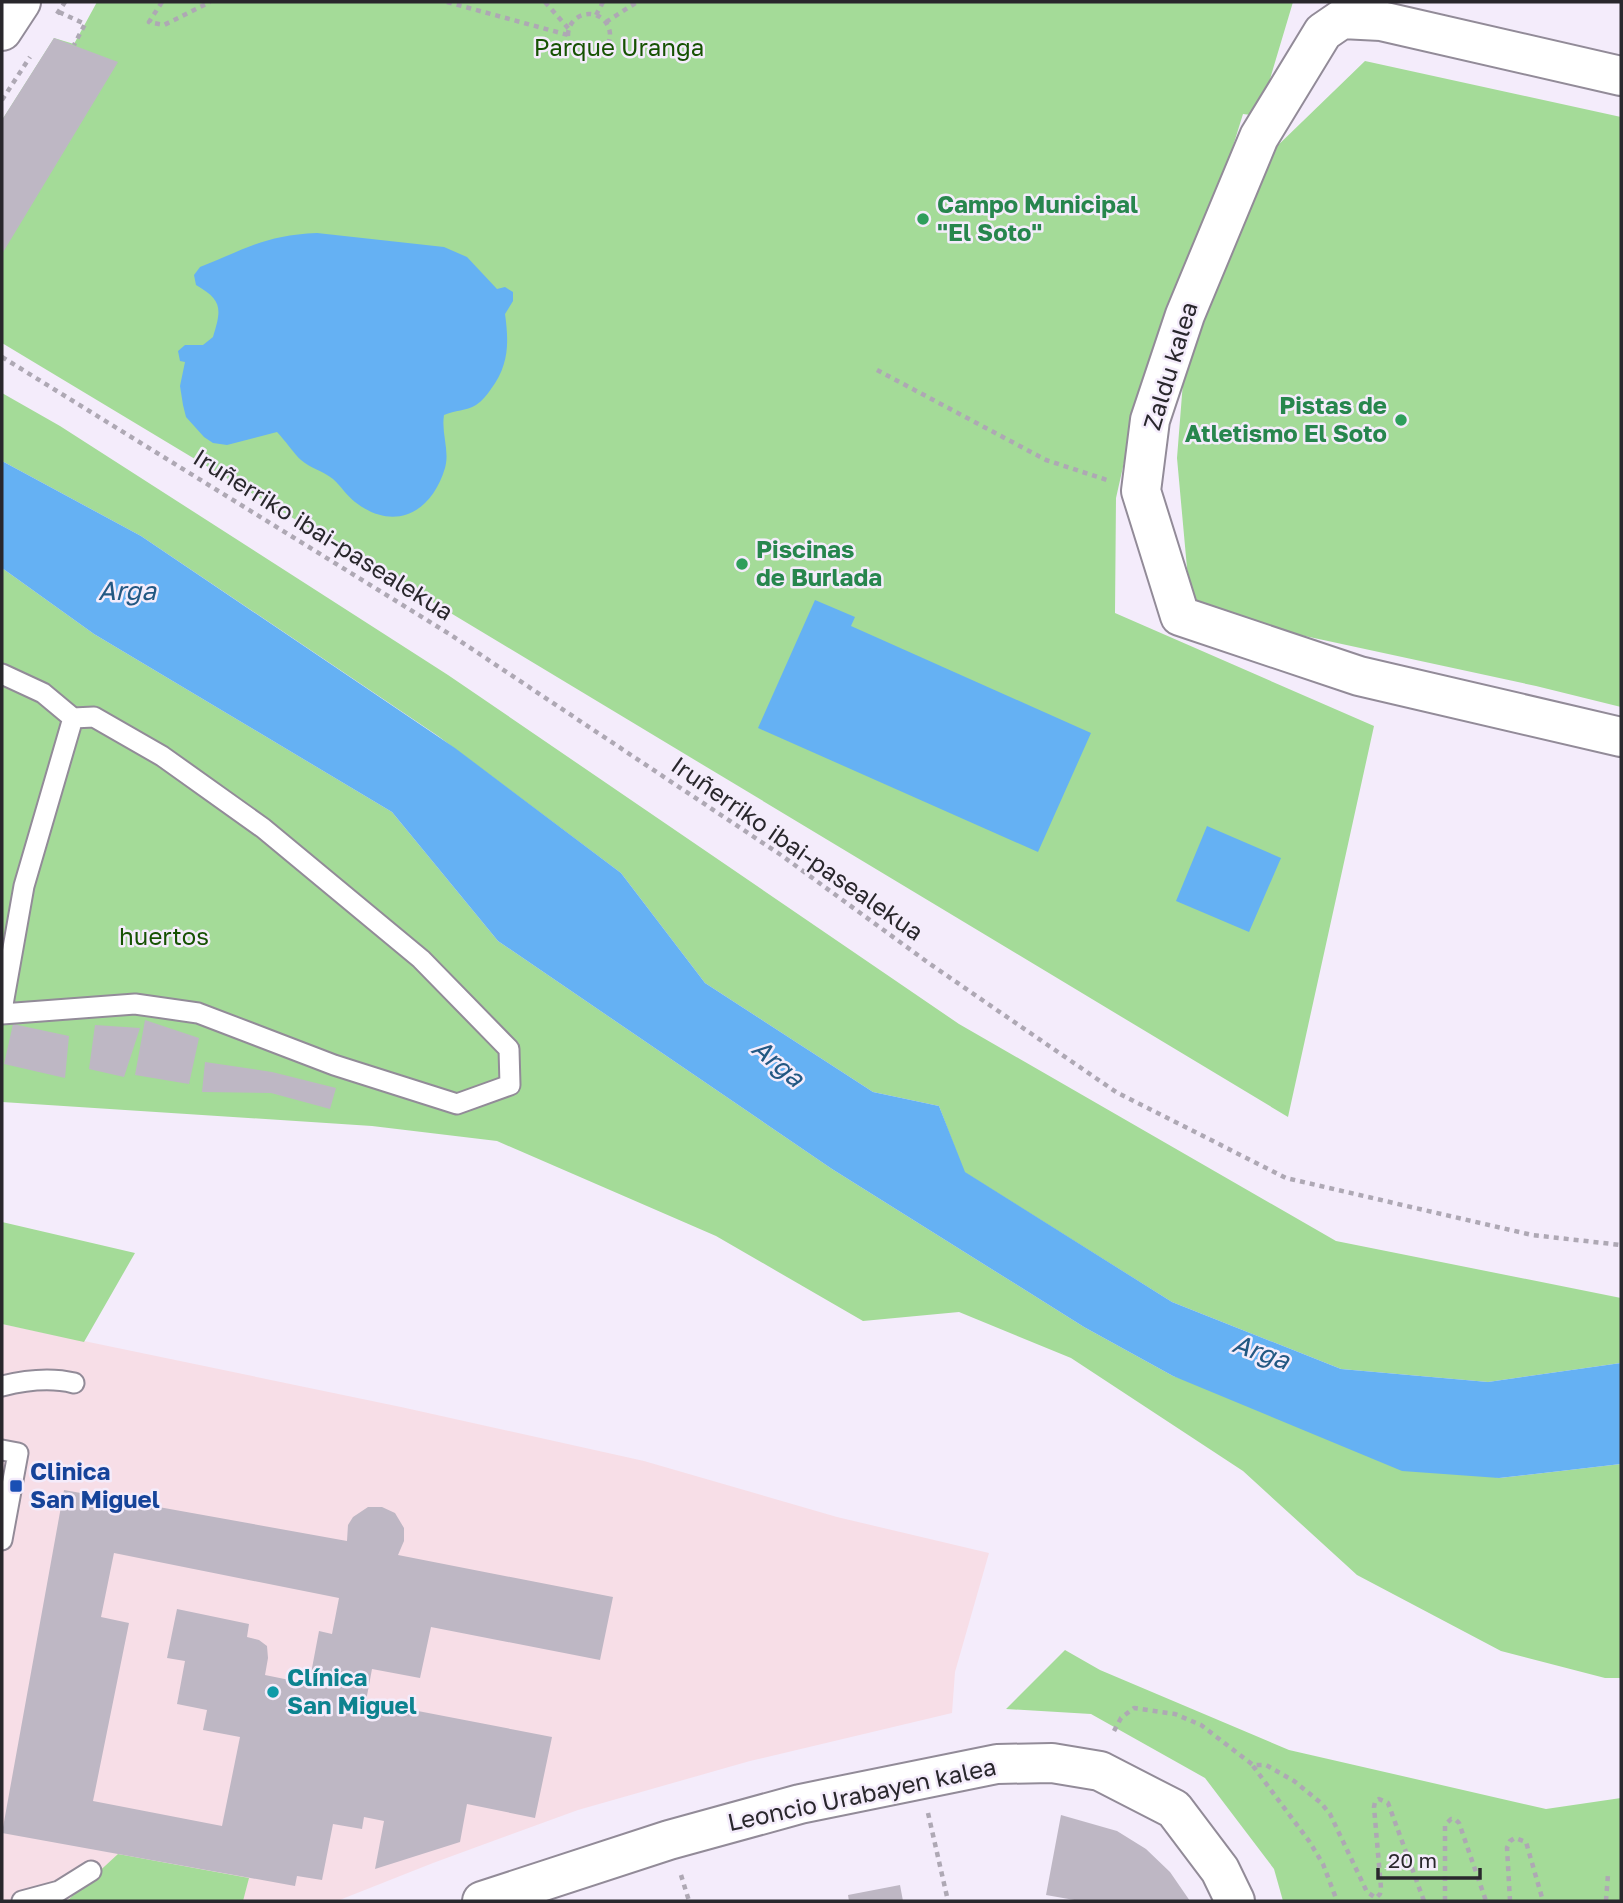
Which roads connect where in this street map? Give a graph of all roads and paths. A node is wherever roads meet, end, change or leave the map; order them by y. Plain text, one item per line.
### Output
1 (21, 2) edge
2 (65, 2) edge
3 (162, 2) edge
4 (210, 2) edge
5 (447, 2) edge
6 (545, 2) edge
7 (603, 2) edge
8 (637, 2) edge
9 (596, 15) junction
10 (1422, 17) edge
11 (606, 22) junction
12 (2, 32) edge
13 (568, 32) junction
14 (74, 45) dead end
15 (1621, 76) edge
16 (2, 357) edge
17 (877, 370) dead end
18 (1141, 491) junction
19 (2, 674) edge
20 (73, 718) junction
21 (1621, 737) edge
22 (2, 1012) edge
23 (1621, 1245) edge
24 (74, 1383) dead end
25 (2, 1386) edge
26 (2, 1450) edge
27 (2, 1540) edge
28 (1114, 1731) dead end
29 (1253, 1765) junction
30 (928, 1812) dead end
31 (91, 1871) dead end
32 (1608, 1874) dead end
33 (681, 1875) dead end
34 (22, 1901) edge
35 (482, 1901) edge
36 (689, 1901) edge
37 (948, 1901) edge
38 (1236, 1901) edge
39 (1337, 1901) edge
40 (1424, 1901) edge
41 (1445, 1901) edge
42 (1486, 1901) edge
43 (1510, 1901) edge
44 (1543, 1901) edge
45 (1605, 1901) edge

1 - 12 street
2 - 14 path
3 - 4 path
5 - 13 path
6 - 13 path
7 - 9 path
8 - 11 path
9 - 11 path
9 - 13 path
10 - 15 street, Zaldu kalea
10 - 18 street, Zaldu kalea
11 - 13 path
16 - 23 path, Iruñerriko ibai-pasealekua
17 - 18 path
18 - 21 street, Zaldu kalea
19 - 20 lane
20 - 22 lane
20 - 22 lane
24 - 25 lane
26 - 27 lane
28 - 29 path
29 - 39 path
29 - 40 path
30 - 37 path
31 - 34 lane
32 - 45 path
33 - 36 path
35 - 38 street, Leoncio Urabayen kalea
41 - 42 path
43 - 44 path

